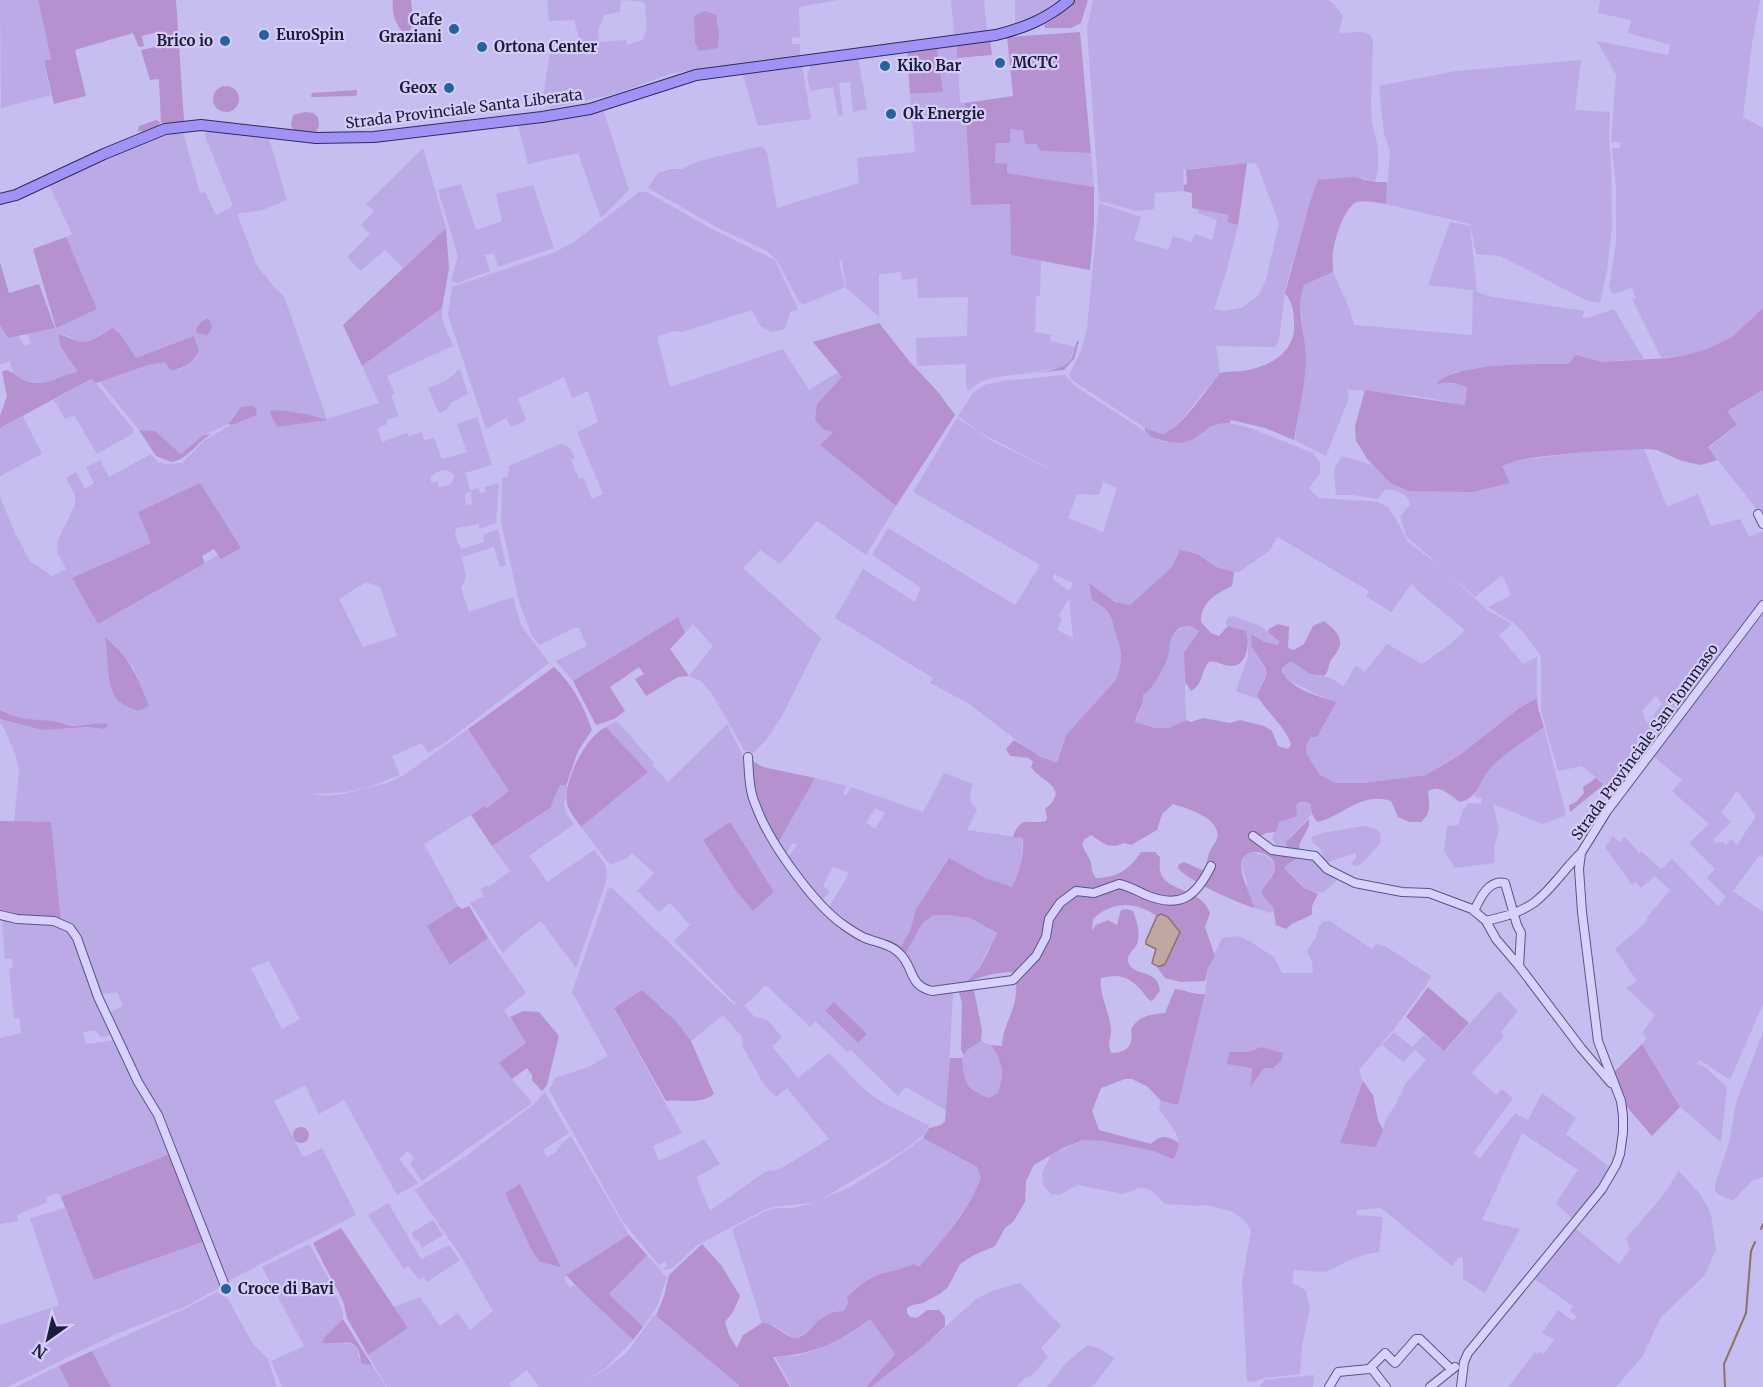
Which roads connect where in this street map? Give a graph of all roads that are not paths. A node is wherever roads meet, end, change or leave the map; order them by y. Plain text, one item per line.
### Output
1 (1069, 0) edge
2 (0, 199) edge
3 (1758, 514) dead end
4 (1763, 524) edge
5 (1763, 605) edge
6 (748, 757) dead end
7 (1253, 836) dead end
8 (1581, 853) junction
9 (1211, 866) dead end
10 (1474, 911) junction
11 (1514, 914) junction
12 (0, 915) edge
13 (1486, 921) junction
14 (1519, 966) junction
15 (1616, 1088) junction
16 (225, 1286) dead end
17 (1464, 1362) junction
18 (1369, 1369) junction
19 (1451, 1369) junction
20 (1329, 1387) edge
21 (1386, 1387) edge
22 (1430, 1387) edge
23 (1461, 1387) edge

1 - 2 main road, Strada Provinciale Santa Liberata
3 - 4 street
5 - 8 street, Strada Provinciale San Tommaso
6 - 9 street
7 - 10 street
8 - 11 street
8 - 15 street, Strada Provinciale San Tommaso
10 - 11 street
10 - 13 street
11 - 13 street
11 - 14 street
12 - 16 street
13 - 14 street
14 - 15 street
15 - 17 street, Strada Provinciale San Tommaso
17 - 19 street
17 - 23 street, Strada Provinciale San Tommaso
18 - 19 street
18 - 20 street
18 - 21 street
19 - 22 street

